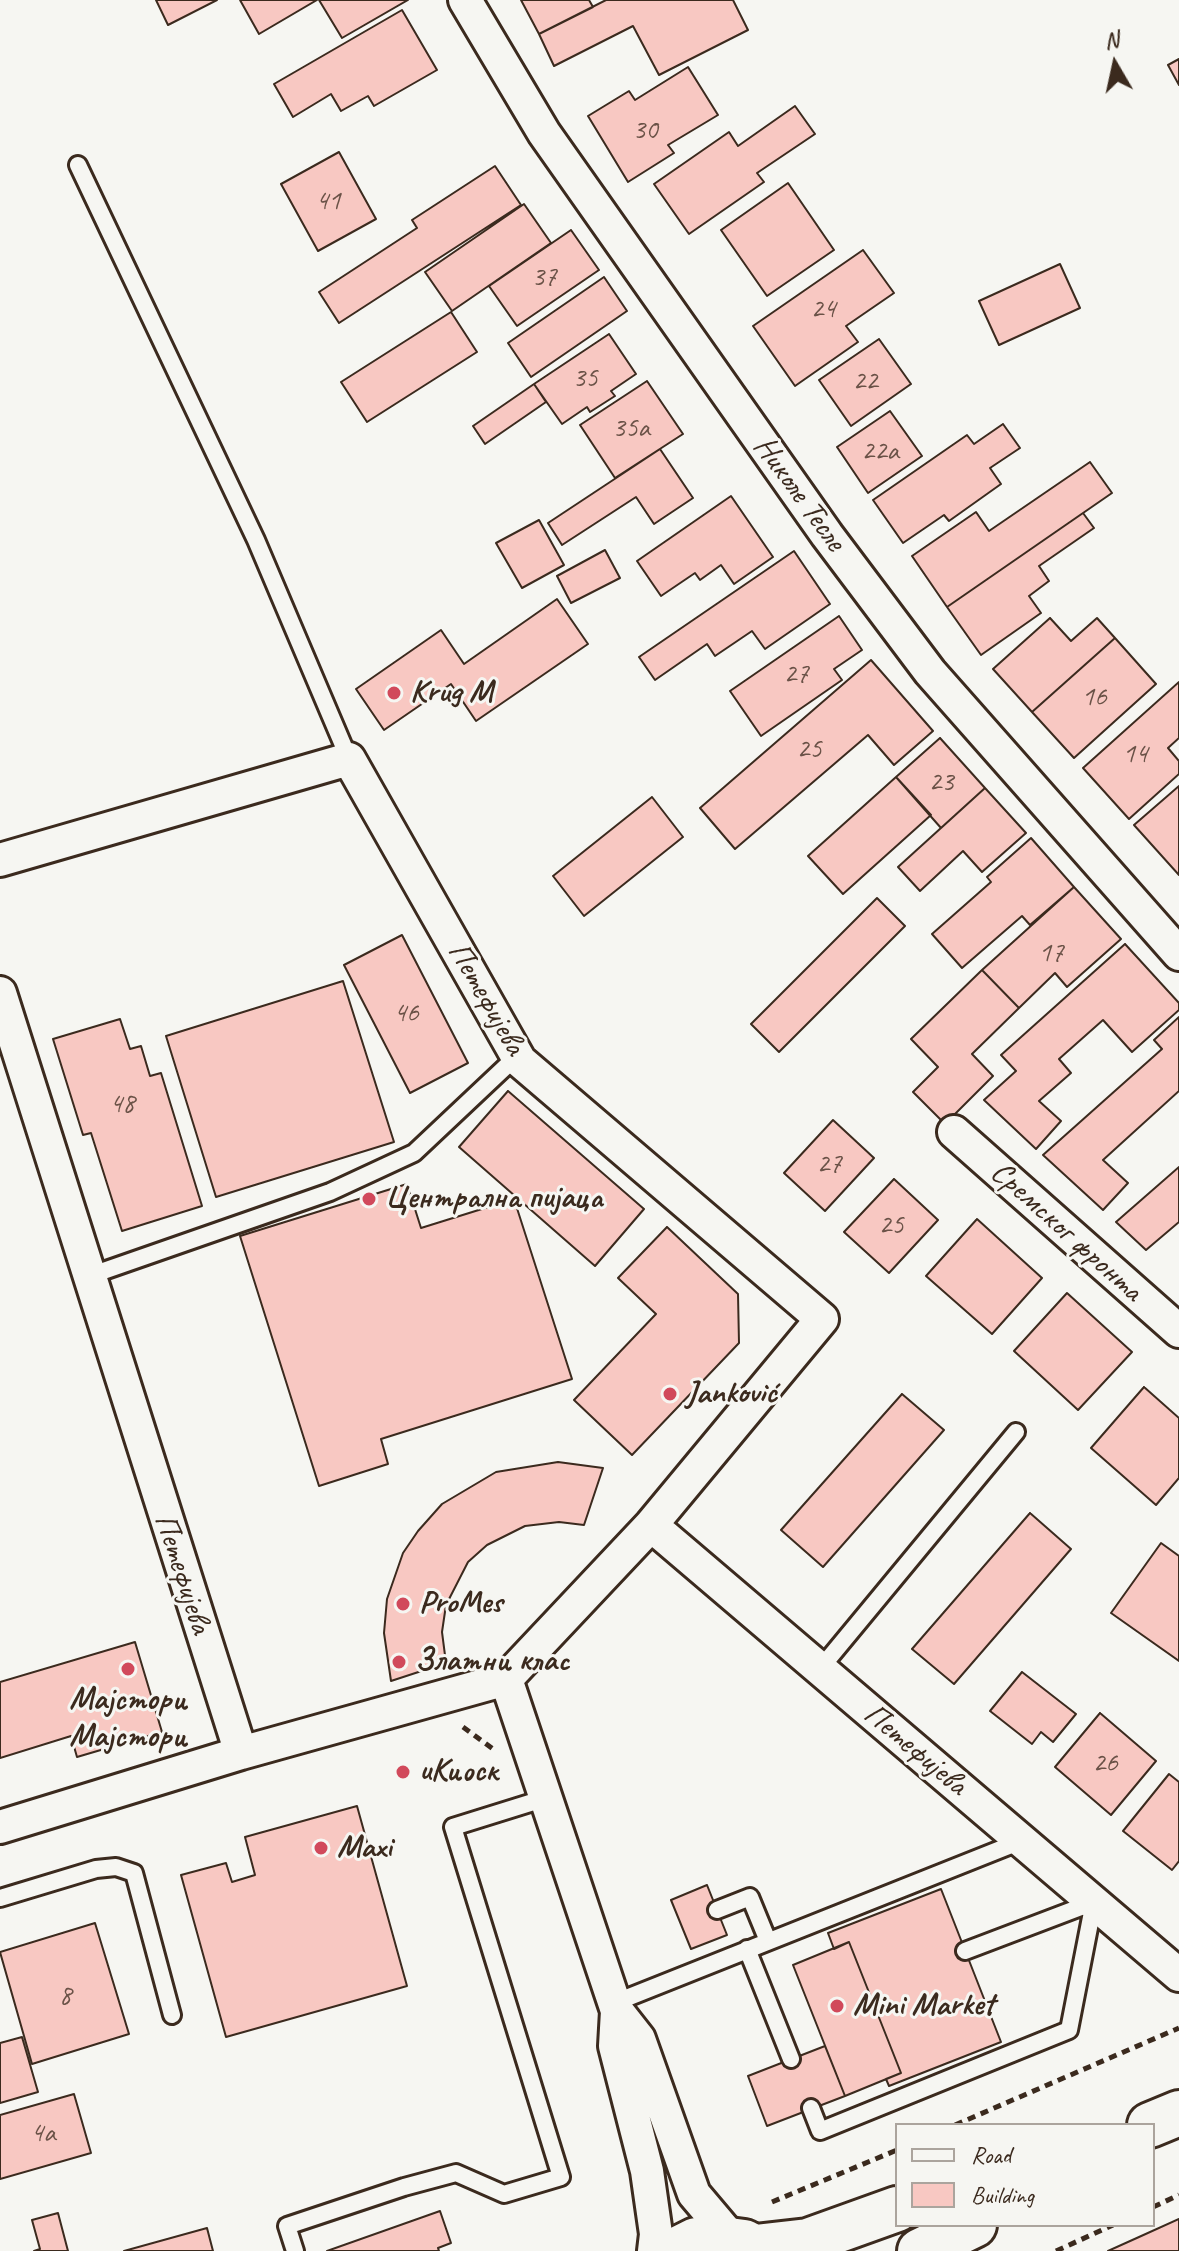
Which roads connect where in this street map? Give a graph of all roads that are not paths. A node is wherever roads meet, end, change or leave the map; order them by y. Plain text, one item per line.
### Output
1 (465, 0) edge
2 (78, 165) dead end
3 (349, 759) junction
4 (0, 860) edge
5 (1179, 954) edge
6 (0, 993) edge
7 (517, 1056) junction
8 (954, 1132) dead end
9 (89, 1276) junction
10 (1179, 1331) edge
11 (1016, 1432) dead end
12 (651, 1525) junction
13 (820, 1669) junction
14 (506, 1679) junction
15 (241, 1753) junction
16 (532, 1803) junction
17 (0, 1827) edge
18 (1021, 1841) junction
19 (0, 1898) edge
20 (1094, 1902) junction
21 (717, 1910) dead end
22 (768, 1941) junction
23 (747, 1949) junction
24 (965, 1951) dead end
25 (1179, 1975) edge
26 (616, 2007) junction
27 (172, 2015) dead end
28 (791, 2059) dead end
29 (811, 2108) dead end
30 (1179, 2113) edge
31 (1155, 2123) edge
32 (895, 2210) edge
33 (970, 2227) edge
34 (752, 2236) edge
35 (295, 2251) edge
36 (654, 2251) edge
37 (674, 2251) edge
38 (920, 2251) edge

1 - 5 street, Николе Тесле
2 - 3 lane
3 - 4 street
3 - 7 street, Петефијева
6 - 9 street, Петефијева
7 - 9 lane
7 - 12 street, Петефијева
8 - 10 street, Сремског фронта
9 - 15 street, Петефијева
11 - 13 lane
12 - 13 street, Петефијева
12 - 14 street, Петефијева
13 - 18 street, Петефијева
14 - 15 street
14 - 16 street
15 - 17 street
16 - 26 street
16 - 35 lane
18 - 20 street, Петефијева
18 - 22 lane
19 - 27 lane
20 - 24 lane
20 - 25 street, Петефијева
20 - 29 lane
21 - 22 lane
22 - 23 lane
23 - 26 lane
23 - 28 lane
26 - 34 street
26 - 36 street
30 - 31 main road
32 - 34 main road
33 - 38 main road
34 - 37 main road

